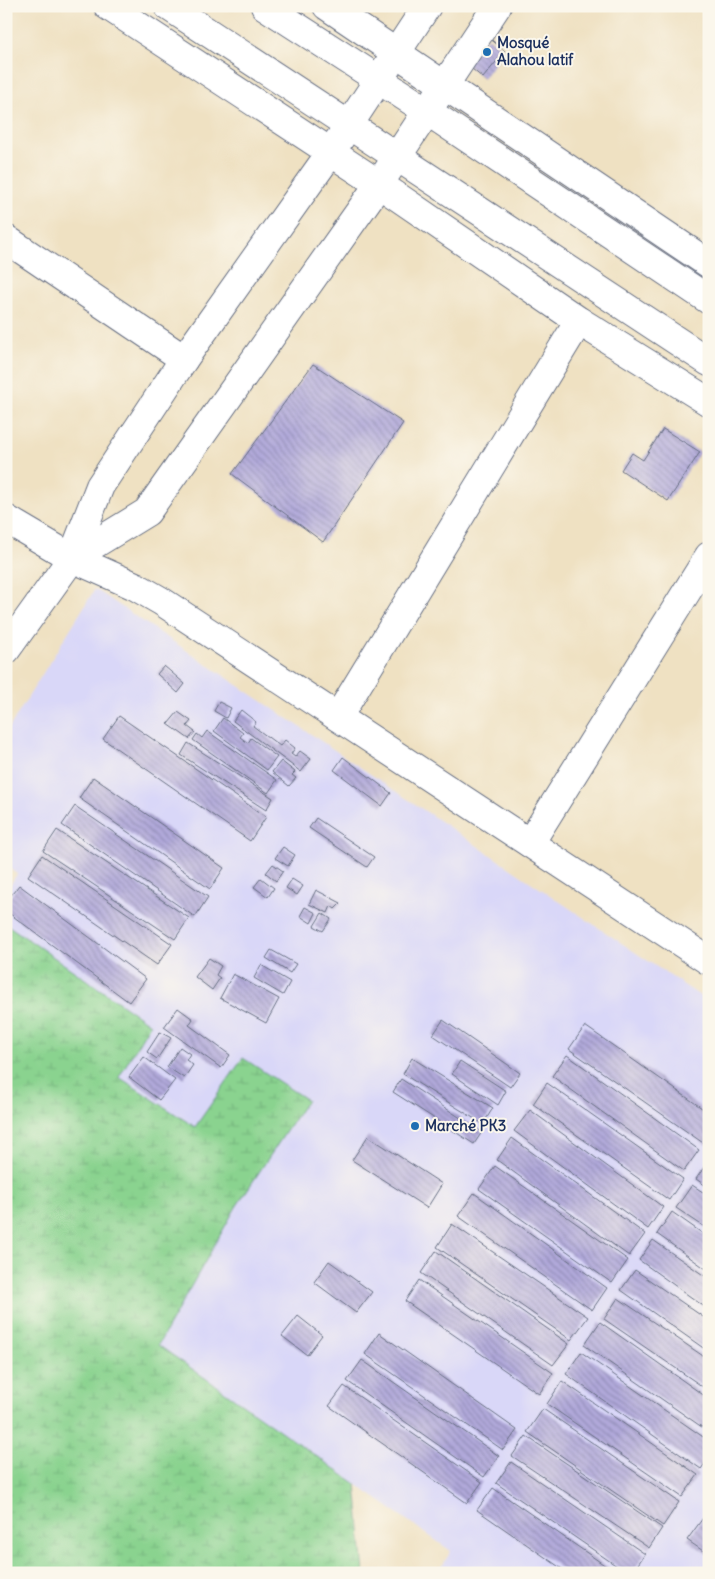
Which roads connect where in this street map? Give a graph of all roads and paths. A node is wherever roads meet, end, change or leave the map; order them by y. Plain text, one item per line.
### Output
1 (108, 6) edge
2 (168, 6) edge
3 (265, 6) edge
4 (326, 6) edge
5 (427, 6) edge
6 (497, 6) edge
7 (397, 53) junction
8 (378, 79) junction
9 (445, 84) junction
10 (427, 111) junction
11 (348, 124) junction
12 (331, 152) junction
13 (397, 156) junction
14 (379, 184) junction
15 (6, 239) edge
16 (709, 264) edge
17 (709, 300) edge
18 (580, 322) junction
19 (184, 359) junction
20 (709, 362) edge
21 (709, 402) edge
22 (6, 519) edge
23 (709, 556) edge
24 (72, 558) junction
25 (6, 650) edge
26 (338, 717) junction
27 (530, 843) junction
28 (709, 961) edge

1 - 12 street
2 - 11 street
3 - 8 street
4 - 7 street
5 - 7 street
6 - 9 street
7 - 8 street
7 - 9 street
8 - 10 street
8 - 11 street
9 - 10 street
9 - 16 street
10 - 13 street
10 - 17 street
11 - 12 street
11 - 13 street
12 - 14 street
12 - 19 street
13 - 14 street
13 - 20 street
14 - 18 street
14 - 24 street
15 - 19 street
18 - 21 street
18 - 26 street
19 - 24 street
22 - 24 street
23 - 27 street
24 - 25 street
24 - 26 street
26 - 27 street
27 - 28 street

